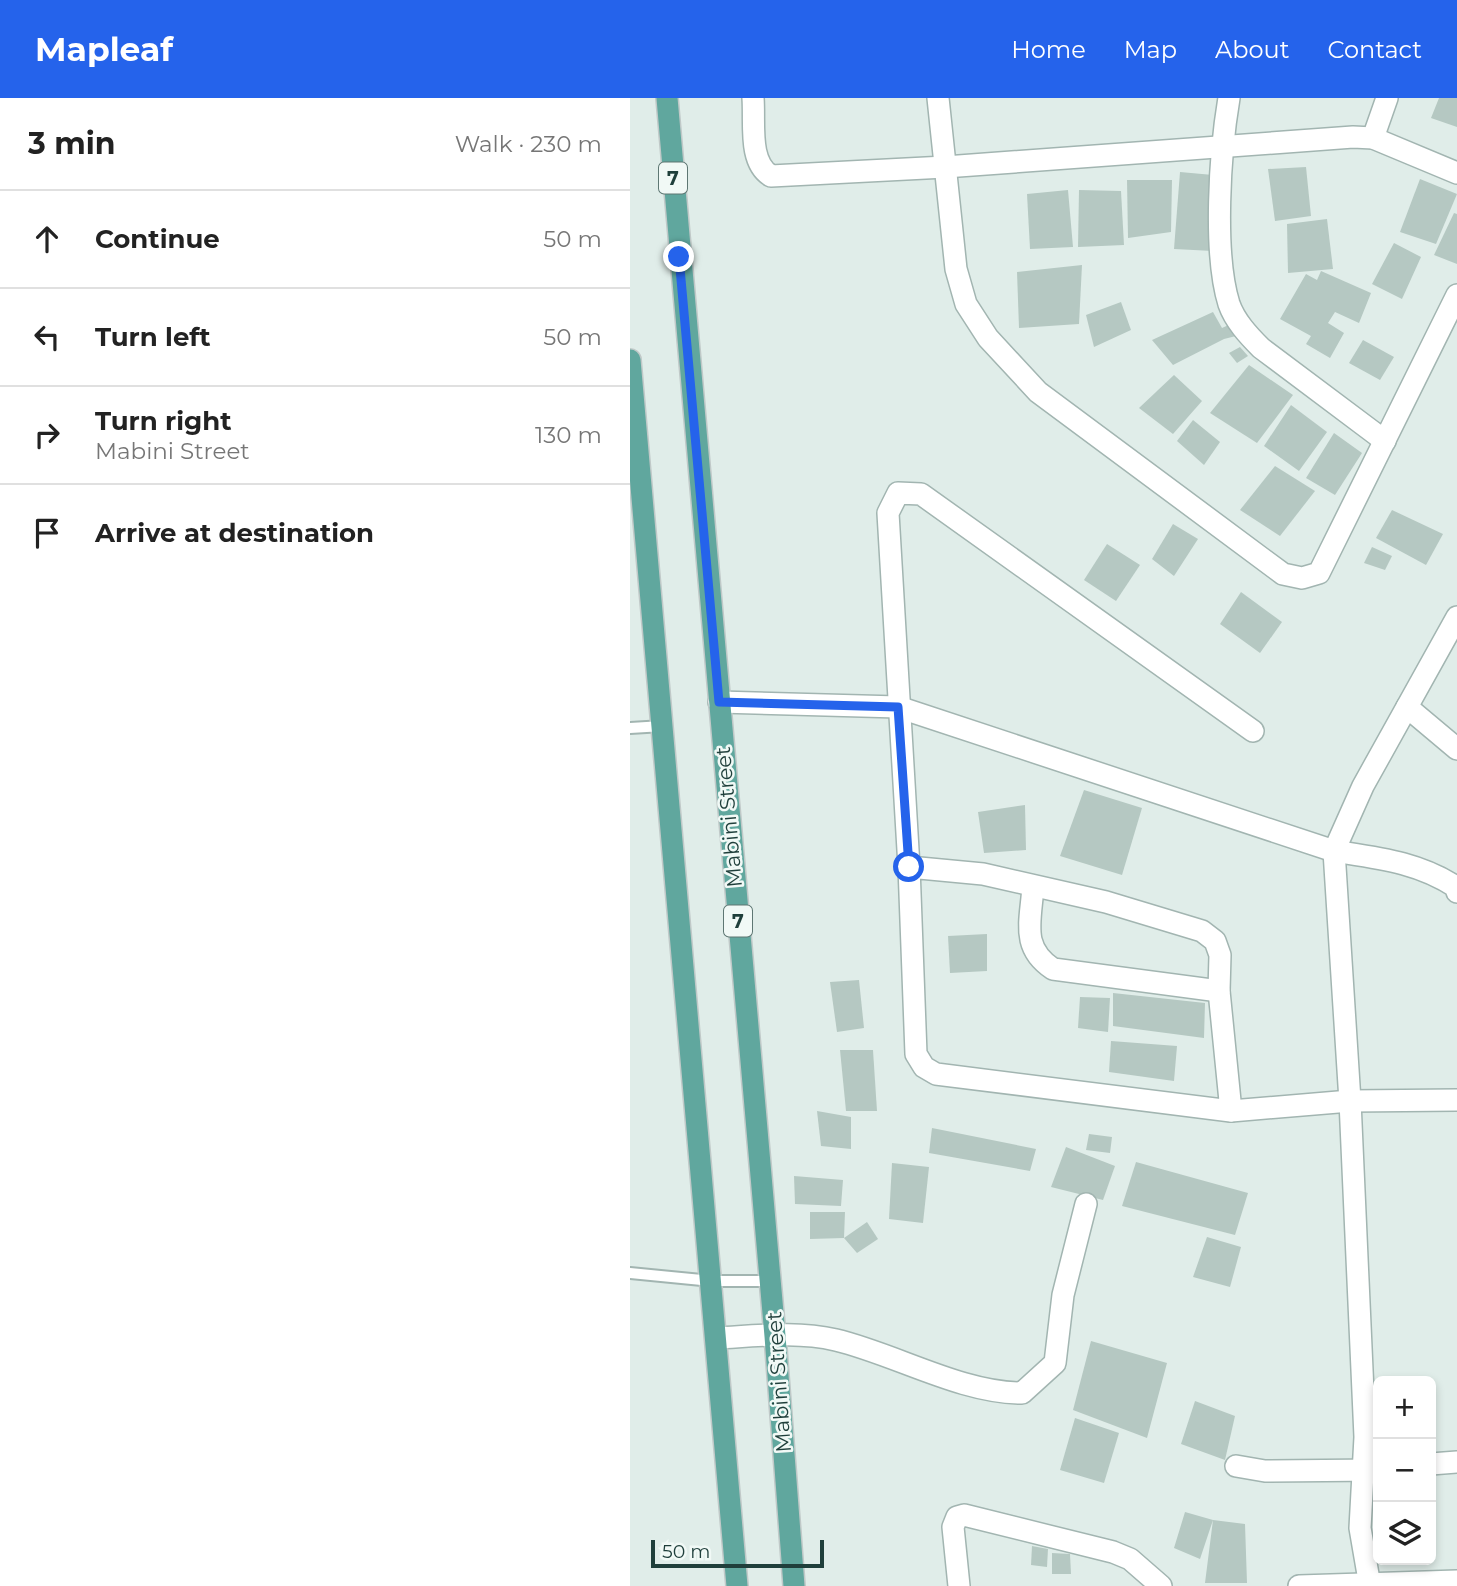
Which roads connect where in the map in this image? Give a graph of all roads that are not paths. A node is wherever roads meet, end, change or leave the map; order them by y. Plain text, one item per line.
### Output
1 (667, 98) edge
2 (753, 98) edge
3 (938, 98) edge
4 (1229, 98) edge
5 (1387, 98) edge
6 (1373, 138) junction
7 (1221, 145) junction
8 (945, 167) junction
9 (1457, 173) edge
10 (1457, 295) edge
11 (630, 360) edge
12 (1385, 441) junction
13 (1457, 618) edge
14 (719, 702) junction
15 (898, 707) junction
16 (1407, 707) junction
17 (663, 726) junction
18 (630, 728) edge
19 (1253, 731) dead end
20 (1457, 749) edge
21 (1334, 851) junction
22 (909, 867) junction
23 (1033, 886) junction
24 (1457, 892) edge
25 (1219, 991) junction
26 (1457, 1100) edge
27 (1350, 1101) junction
28 (1231, 1111) junction
29 (1086, 1204) dead end
30 (630, 1273) edge
31 (712, 1281) junction
32 (771, 1281) junction
33 (775, 1336) junction
34 (717, 1338) junction
35 (1457, 1462) edge
36 (1436, 1464) edge
37 (1236, 1466) dead end
38 (1370, 1471) edge
39 (1457, 1581) edge
40 (1370, 1584) edge
41 (737, 1586) edge
42 (794, 1586) edge
43 (958, 1586) edge
44 (1161, 1586) edge
45 (1299, 1586) edge

1 - 14 main road, Mabini Street / 7
2 - 8 street
3 - 8 street
4 - 7 street
5 - 6 street
6 - 7 street
6 - 9 street
7 - 8 street
7 - 12 street
8 - 12 street
10 - 12 street
11 - 17 main road
13 - 16 street
14 - 15 street
14 - 32 main road, Mabini Street / 7
15 - 19 street
15 - 21 street
15 - 22 street
16 - 20 street
16 - 21 street
17 - 18 lane
17 - 31 main road
21 - 24 street
21 - 27 street
22 - 23 street
22 - 28 street
23 - 25 street
23 - 25 street
25 - 28 street
26 - 27 street
27 - 28 street
27 - 38 street
29 - 33 street
30 - 31 lane
31 - 32 lane
31 - 34 main road
32 - 33 main road, Mabini Street / 7
33 - 34 street
33 - 42 main road, Mabini Street / 7
34 - 41 main road
35 - 36 street
37 - 38 street
38 - 40 street
39 - 40 street
40 - 45 street
43 - 44 street

